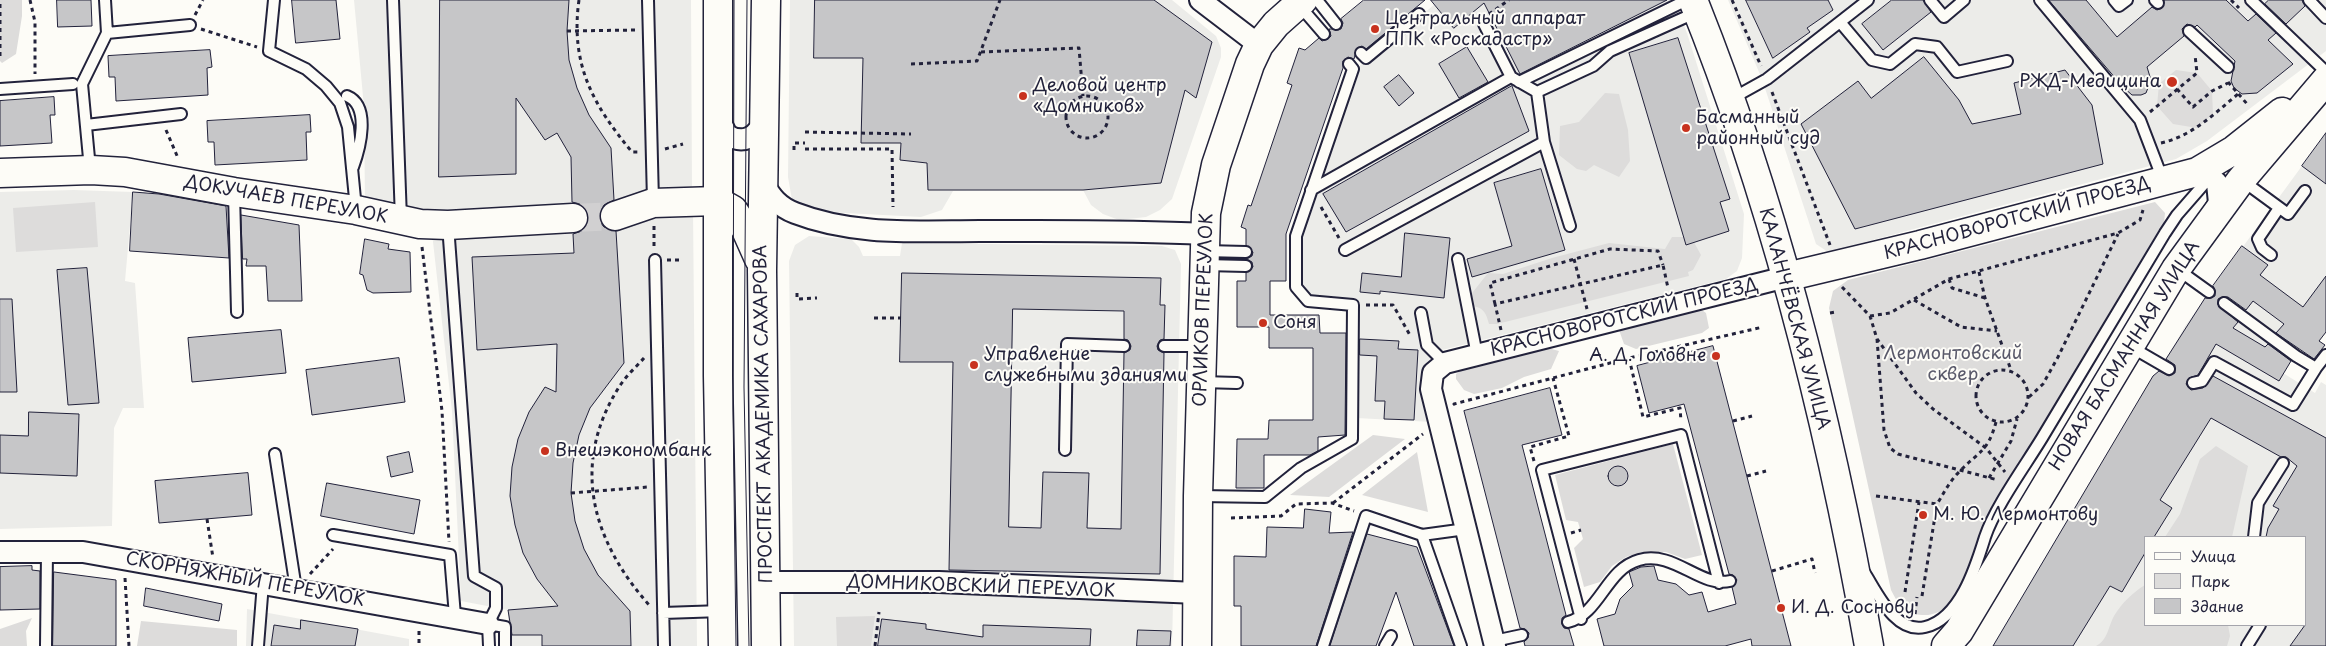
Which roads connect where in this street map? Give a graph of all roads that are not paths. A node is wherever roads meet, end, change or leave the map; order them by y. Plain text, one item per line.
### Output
1 (105, 0) edge
2 (274, 0) edge
3 (392, 0) edge
4 (648, 0) edge
5 (718, 0) edge
6 (766, 0) edge
7 (1200, 0) edge
8 (1868, 0) edge
9 (1930, 0) edge
10 (1964, 0) edge
11 (2040, 0) edge
12 (2114, 0) edge
13 (2126, 0) edge
14 (2251, 0) edge
15 (2309, 0) edge
16 (1306, 1) edge
17 (1692, 4) edge
18 (1418, 14) dead end
19 (2326, 18) edge
20 (1840, 22) junction
21 (1336, 24) dead end
22 (1484, 24) road end
23 (190, 25) road end
24 (107, 33) junction
25 (2191, 33) road end
26 (1324, 34) dead end
27 (1259, 45) junction
28 (1361, 53) dead end
29 (2007, 61) dead end
30 (1349, 64) dead end
31 (2228, 67) road end
32 (2326, 72) edge
33 (2326, 76) edge
34 (1515, 80) junction
35 (2326, 80) edge
36 (73, 84) dead end
37 (0, 89) edge
38 (1537, 92) junction
39 (347, 96) dead end
40 (1730, 99) junction
41 (181, 114) dead end
42 (718, 117) junction
43 (764, 120) junction
44 (86, 125) junction
45 (1544, 142) junction
46 (90, 170) junction
47 (352, 170) junction
48 (0, 173) edge
49 (2204, 174) junction
50 (2242, 180) junction
51 (2163, 181) junction
52 (763, 183) junction
53 (1311, 190) junction
54 (2304, 191) dead end
55 (234, 192) junction
56 (717, 201) junction
57 (653, 203) junction
58 (2279, 208) junction
59 (356, 210) junction
60 (615, 216) tunnel mouth
61 (573, 218) tunnel mouth
62 (2210, 221) junction
63 (410, 222) junction
64 (448, 225) junction
65 (1570, 226) dead end
66 (1204, 250) junction
67 (1345, 250) road end
68 (1246, 252) dead end
69 (2272, 255) dead end
70 (1458, 259) dead end
71 (654, 260) road end
72 (1246, 266) dead end
73 (2176, 269) junction
74 (762, 270) junction
75 (1786, 277) junction
76 (2209, 292) dead end
77 (2224, 303) dead end
78 (236, 312) dead end
79 (1421, 313) dead end
80 (2128, 345) junction
81 (1124, 346) dead end
82 (1164, 346) dead end
83 (1202, 346) junction
84 (1475, 347) junction
85 (2326, 355) edge
86 (1445, 363) junction
87 (2316, 368) junction
88 (2169, 369) dead end
89 (2326, 373) edge
90 (1201, 382) junction
91 (1237, 383) dead end
92 (2193, 383) dead end
93 (1065, 450) dead end
94 (275, 454) dead end
95 (2283, 464) dead end
96 (1198, 496) junction
97 (1466, 529) junction
98 (1422, 535) junction
99 (336, 536) road end
100 (2254, 536) edge
101 (0, 552) edge
102 (47, 552) junction
103 (1853, 554) junction
104 (1730, 581) dead end
105 (766, 582) junction
106 (264, 583) junction
107 (1720, 583) junction
108 (296, 589) junction
109 (1197, 593) junction
110 (723, 611) junction
111 (663, 613) junction
112 (455, 616) junction
113 (1580, 619) junction
114 (1568, 622) dead end
115 (488, 624) junction
116 (2259, 626) edge
117 (1522, 635) dead end
118 (1391, 636) dead end
119 (1494, 644) edge
120 (46, 646) edge
121 (258, 646) edge
122 (489, 646) edge
123 (505, 646) edge
124 (664, 646) edge
125 (723, 646) edge
126 (766, 646) edge
127 (1196, 646) edge
128 (1323, 646) edge
129 (1385, 646) edge
130 (1461, 646) edge
131 (1869, 646) edge
132 (1946, 646) edge
133 (2247, 646) edge

1 - 24 lane
2 - 47 lane
3 - 63 lane
4 - 57 lane
5 - 42 main road
6 - 43 main road, ПРОСПЕКТ АКАДЕМИКА САХАРОВА
7 - 27 street
8 - 20 lane
9 - 10 lane
11 - 51 lane
12 - 13 lane
14 - 32 lane
15 - 19 lane
16 - 21 lane
16 - 26 lane
16 - 27 main road, ОРЛИКОВ ПЕРЕУЛОК
17 - 34 lane
17 - 38 lane
17 - 40 main road, КАЛАНЧЁВСКАЯ УЛИЦА
18 - 28 lane
20 - 29 lane
20 - 40 lane
22 - 34 lane
23 - 24 lane
24 - 44 lane
25 - 31 lane
27 - 66 main road, ОРЛИКОВ ПЕРЕУЛОК
30 - 53 lane
33 - 49 main road, КРАСНОВОРОТСКИЙ ПРОЕЗД
34 - 38 lane
34 - 53 lane
35 - 50 main road, НОВАЯ БАСМАННАЯ УЛИЦА
36 - 37 lane
38 - 45 lane
39 - 47 lane
40 - 75 main road, КАЛАНЧЁВСКАЯ УЛИЦА
41 - 44 lane
42 - 43 street
42 - 56 main road
43 - 52 main road, ПРОСПЕКТ АКАДЕМИКА САХАРОВА
44 - 46 lane
45 - 65 lane
45 - 67 lane
46 - 48 main road, ДОКУЧАЕВ ПЕРЕУЛОК
46 - 55 main road, ДОКУЧАЕВ ПЕРЕУЛОК
47 - 59 lane
49 - 51 main road, КРАСНОВОРОТСКИЙ ПРОЕЗД
49 - 62 street
49 - 103 lane
50 - 58 lane
50 - 62 main road, НОВАЯ БАСМАННАЯ УЛИЦА
51 - 75 main road, КРАСНОВОРОТСКИЙ ПРОЕЗД
52 - 66 street
52 - 74 main road, ПРОСПЕКТ АКАДЕМИКА САХАРОВА
53 - 96 lane
54 - 58 lane
55 - 59 main road, ДОКУЧАЕВ ПЕРЕУЛОК
55 - 78 lane
56 - 57 main road
56 - 74 main road
56 - 110 main road
57 - 60 main road
58 - 69 lane
59 - 63 main road, ДОКУЧАЕВ ПЕРЕУЛОК
61 - 64 main road, ДОКУЧАЕВ ПЕРЕУЛОК
62 - 73 main road, НОВАЯ БАСМАННАЯ УЛИЦА
63 - 64 main road, ДОКУЧАЕВ ПЕРЕУЛОК
64 - 115 lane
66 - 68 lane
66 - 72 lane
66 - 83 main road, ОРЛИКОВ ПЕРЕУЛОК
70 - 84 lane
71 - 111 lane
73 - 76 lane
73 - 80 main road, НОВАЯ БАСМАННАЯ УЛИЦА
74 - 105 main road, ПРОСПЕКТ АКАДЕМИКА САХАРОВА
75 - 84 street, КРАСНОВОРОТСКИЙ ПРОЕЗД
75 - 103 main road, КАЛАНЧЁВСКАЯ УЛИЦА
77 - 87 lane
79 - 86 lane
80 - 88 lane
80 - 132 main road, НОВАЯ БАСМАННАЯ УЛИЦА
81 - 93 lane
82 - 83 lane
83 - 90 main road, ОРЛИКОВ ПЕРЕУЛОК
84 - 86 street, КРАСНОВОРОТСКИЙ ПРОЕЗД
85 - 87 lane
86 - 97 street
87 - 89 lane
87 - 92 lane
90 - 91 lane
90 - 96 main road, ОРЛИКОВ ПЕРЕУЛОК
94 - 108 lane
95 - 100 lane
96 - 109 main road, ОРЛИКОВ ПЕРЕУЛОК
97 - 98 lane
97 - 119 street
98 - 128 lane
98 - 130 lane
99 - 112 lane
101 - 102 street, СКОРНЯЖНЫЙ ПЕРЕУЛОК
102 - 106 street, СКОРНЯЖНЫЙ ПЕРЕУЛОК
102 - 120 lane
103 - 131 main road, КАЛАНЧЁВСКАЯ УЛИЦА
104 - 107 lane
105 - 109 street, ДОМНИКОВСКИЙ ПЕРЕУЛОК
105 - 126 main road, ПРОСПЕКТ АКАДЕМИКА САХАРОВА
106 - 108 street, СКОРНЯЖНЫЙ ПЕРЕУЛОК
106 - 121 lane
107 - 113 lane
107 - 113 lane
108 - 112 street, СКОРНЯЖНЫЙ ПЕРЕУЛОК
109 - 127 main road, ОРЛИКОВ ПЕРЕУЛОК
110 - 111 lane
110 - 125 main road
111 - 124 lane
112 - 115 street, СКОРНЯЖНЫЙ ПЕРЕУЛОК
113 - 114 lane
115 - 122 lane
115 - 123 lane
116 - 133 lane
117 - 119 lane
118 - 129 lane

